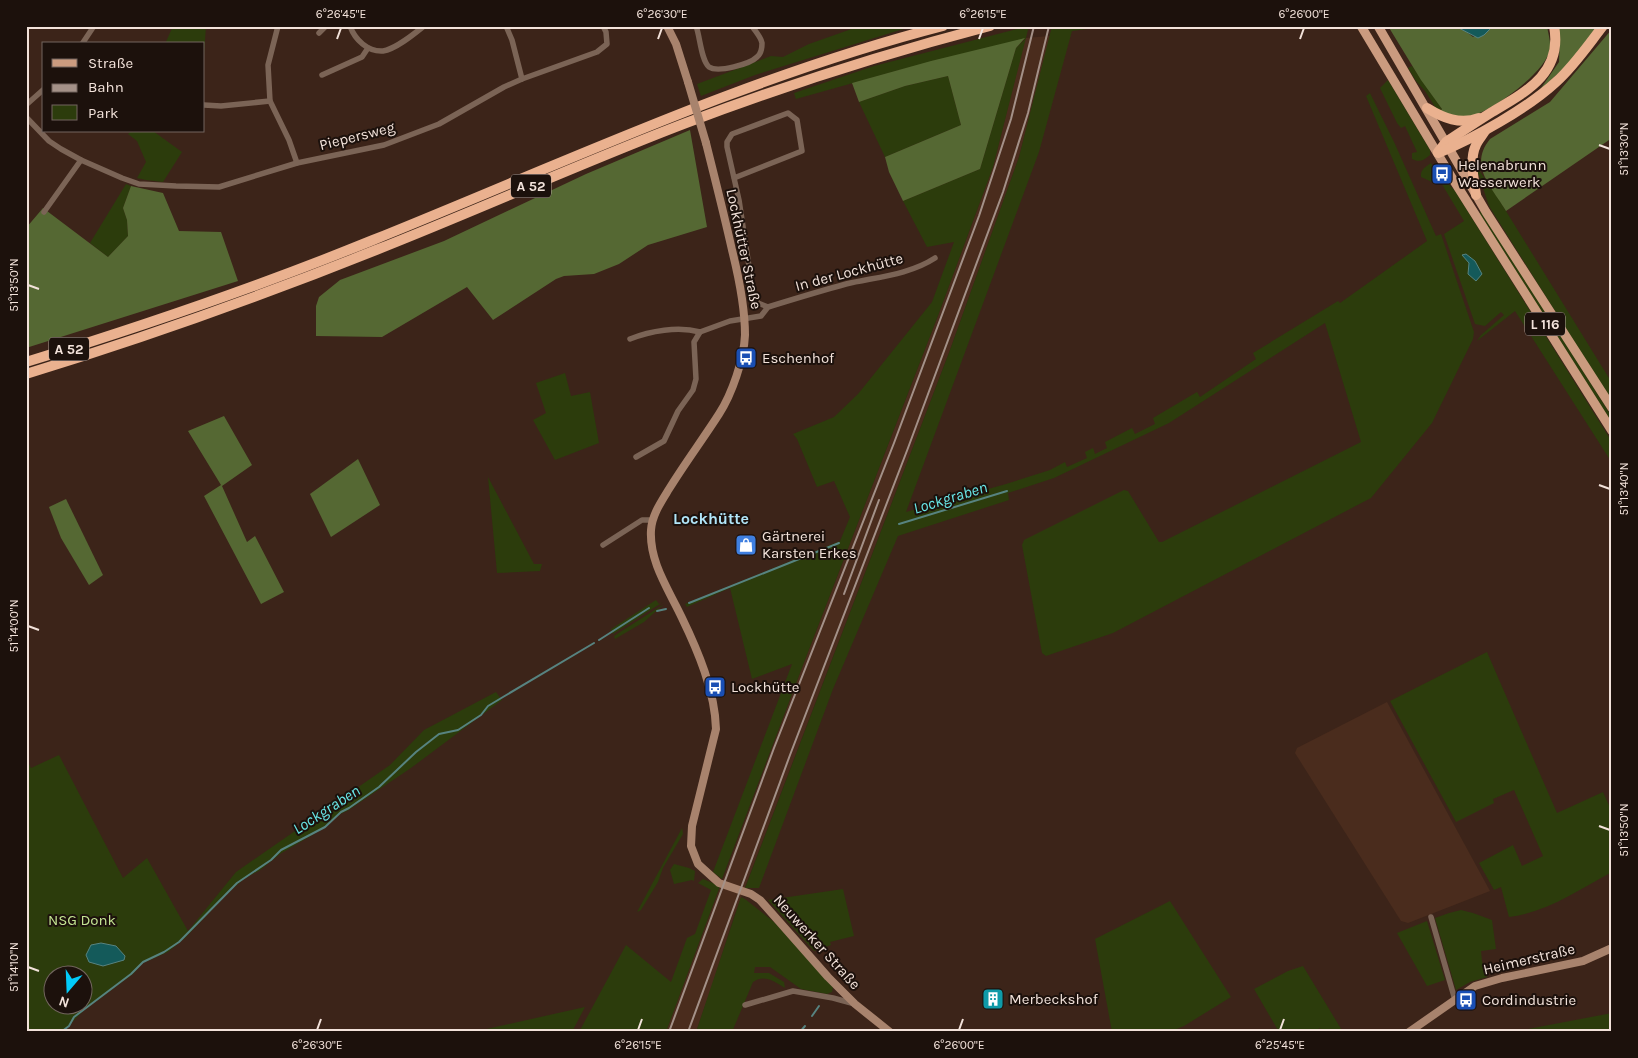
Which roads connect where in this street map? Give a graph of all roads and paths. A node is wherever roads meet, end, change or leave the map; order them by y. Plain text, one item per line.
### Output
1 (94, 26) edge
2 (278, 26) edge
3 (326, 26) edge
4 (350, 26) edge
5 (424, 26) edge
6 (506, 26) edge
7 (603, 26) edge
8 (667, 26) edge
9 (752, 26) edge
10 (943, 26) edge
11 (990, 26) edge
12 (1361, 26) edge
13 (1378, 26) edge
14 (1554, 26) edge
15 (1603, 26) edge
16 (698, 27) edge
17 (319, 34) dead end
18 (83, 42) edge
19 (368, 48) junction
20 (322, 75) dead end
21 (522, 79) junction
22 (42, 90) edge
23 (270, 100) junction
24 (26, 105) edge
25 (205, 106) edge
26 (1427, 108) junction
27 (1487, 116) junction
28 (26, 117) edge
29 (1492, 126) junction
30 (1448, 145) junction
31 (1438, 153) junction
32 (81, 160) junction
33 (297, 163) junction
34 (734, 178) junction
35 (1476, 195) junction
36 (44, 212) dead end
37 (935, 258) dead end
38 (768, 307) junction
39 (744, 318) junction
40 (700, 332) junction
41 (630, 339) dead end
42 (26, 362) edge
43 (26, 374) edge
44 (1612, 408) edge
45 (1612, 431) edge
46 (636, 457) dead end
47 (652, 520) junction
48 (603, 544) dead end
49 (716, 720) joint
50 (1431, 917) dead end
51 (1612, 948) edge
52 (1455, 1000) junction
53 (855, 1004) junction
54 (745, 1005) dead end
55 (890, 1032) edge
56 (1409, 1032) edge

1 - 18 street
2 - 23 street
3 - 17 street
4 - 19 street
5 - 19 street
6 - 21 street
7 - 21 street, Piepersweg
8 - 39 street, Lockhütter Straße, bridge
9 - 16 street
10 - 42 highway, A 52
11 - 43 highway, A 52
12 - 31 main road, L 116
13 - 26 main road, L 116
14 - 27 highway
15 - 29 highway
19 - 20 street
21 - 33 street, Piepersweg
22 - 24 street
23 - 25 street
23 - 33 street
26 - 27 highway
26 - 30 main road, L 116
27 - 30 highway
28 - 32 street, Piepersweg
29 - 30 highway
29 - 35 highway
30 - 31 highway
30 - 35 main road, L 116
31 - 45 main road, L 116
32 - 33 street, Piepersweg
32 - 36 street
34 - 34 street
34 - 38 street
35 - 44 main road, L 116
37 - 38 street, In der Lockhütte
38 - 39 street, In der Lockhütte
39 - 40 street, In der Lockhütte
39 - 47 street, Lockhütter Straße
40 - 41 street
40 - 46 street
47 - 48 street
47 - 49 street, Lockhütter Straße
49 - 53 street, Neuwerker Straße
50 - 52 street
51 - 52 street, Heimerstraße
52 - 56 street, Heimerstraße
53 - 54 street, Neuwerker Straße
53 - 55 street, Neuwerker Straße

